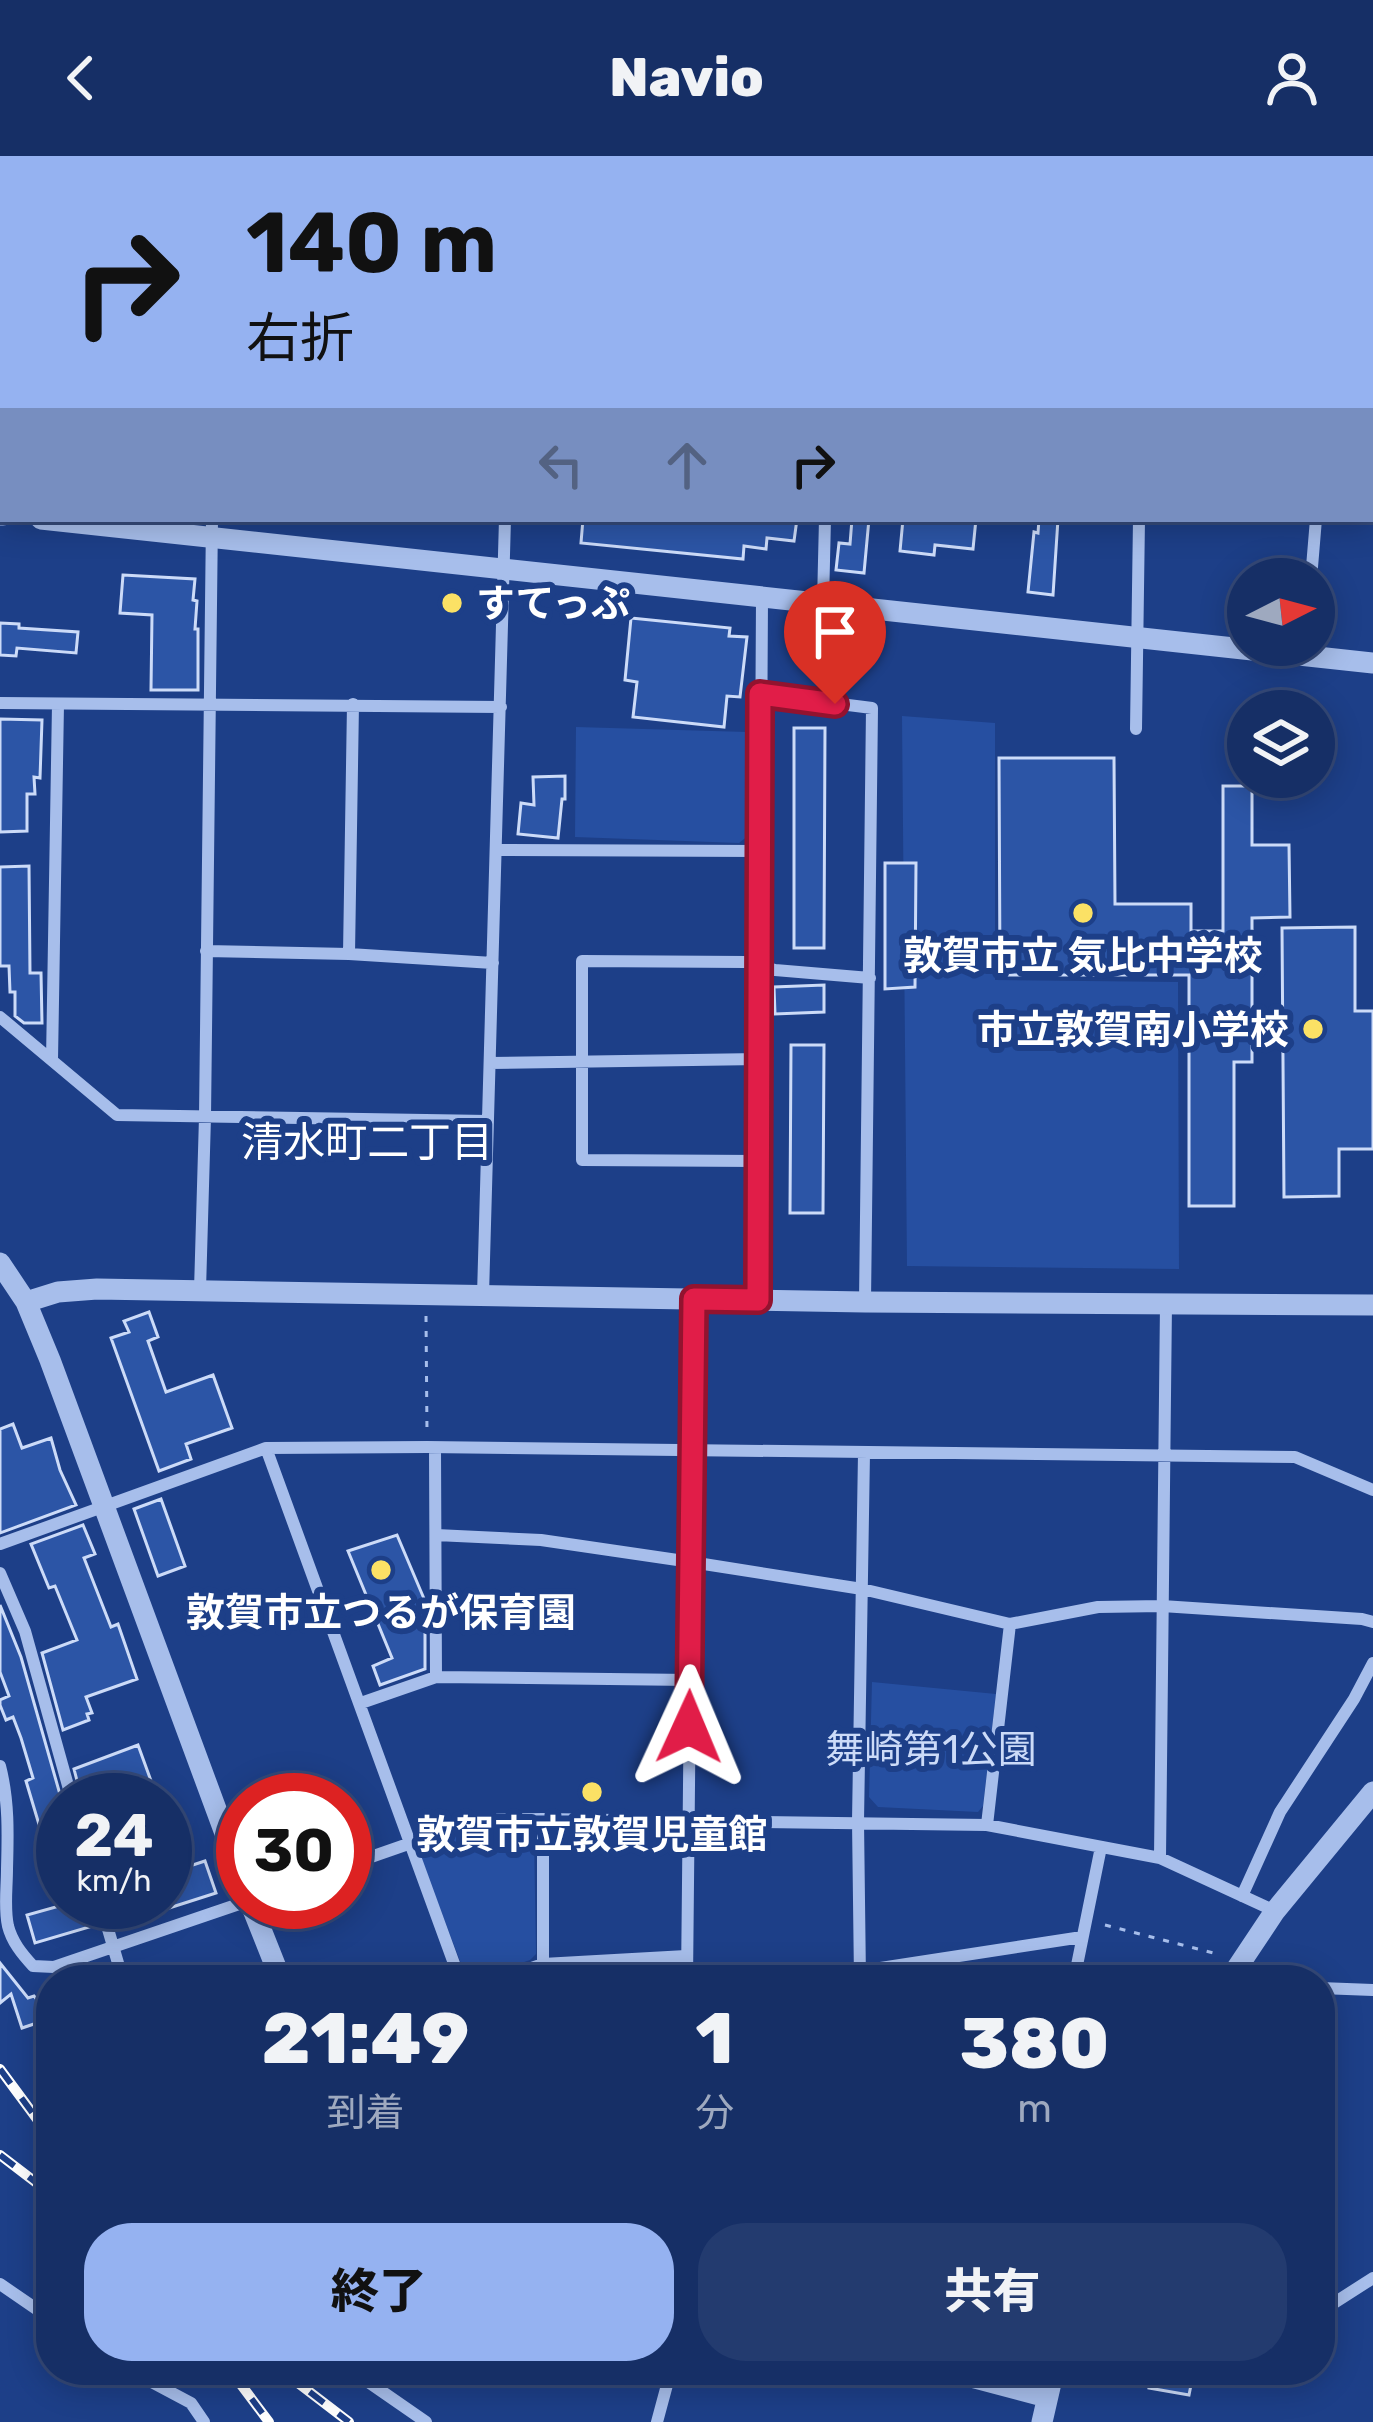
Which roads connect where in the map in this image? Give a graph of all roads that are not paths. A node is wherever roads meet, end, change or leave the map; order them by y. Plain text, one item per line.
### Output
1 (98, 522) edge
2 (505, 522) edge
3 (825, 522) edge
4 (1139, 522) edge
5 (1316, 522) edge
6 (212, 528) edge
7 (1313, 558) edge
8 (505, 569) junction
9 (762, 598) junction
10 (823, 603) junction
11 (1136, 636) junction
12 (1227, 643) edge
13 (1335, 656) edge
14 (1373, 663) edge
15 (760, 694) junction
16 (0, 703) edge
17 (58, 704) junction
18 (353, 704) junction
19 (208, 705) junction
20 (501, 707) junction
21 (1136, 729) dead end
22 (496, 850) junction
23 (760, 850) junction
24 (206, 951) junction
25 (349, 954) junction
26 (493, 963) junction
27 (759, 965) junction
28 (870, 977) junction
29 (0, 1017) edge
30 (759, 1059) junction
31 (52, 1060) junction
32 (581, 1061) junction
33 (490, 1063) junction
34 (206, 1117) junction
35 (488, 1120) junction
36 (758, 1161) junction
37 (0, 1263) edge
38 (200, 1290) junction
39 (483, 1295) junction
40 (694, 1299) junction
41 (758, 1300) junction
42 (26, 1302) junction
43 (865, 1302) junction
44 (1166, 1302) junction
45 (1373, 1305) edge
46 (266, 1448) junction
47 (431, 1448) junction
48 (692, 1451) junction
49 (864, 1453) junction
50 (1164, 1457) junction
51 (1373, 1490) edge
52 (103, 1505) junction
53 (436, 1535) junction
54 (0, 1544) edge
55 (691, 1562) junction
56 (0, 1573) edge
57 (862, 1589) junction
58 (1162, 1606) junction
59 (1373, 1622) edge
60 (1010, 1624) junction
61 (1373, 1663) edge
62 (436, 1677) junction
63 (690, 1680) junction
64 (361, 1703) junction
65 (0, 1766) edge
66 (64, 1773) edge
67 (1373, 1792) edge
68 (216, 1809) edge
69 (543, 1819) junction
70 (4, 1821) edge
71 (688, 1821) junction
72 (859, 1821) junction
73 (987, 1825) junction
74 (411, 1843) junction
75 (1101, 1847) junction
76 (372, 1857) edge
77 (1160, 1858) junction
78 (1242, 1896) junction
79 (1275, 1911) junction
80 (216, 1913) edge
81 (107, 1929) edge
82 (259, 1929) edge
83 (1082, 1937) junction
84 (112, 1947) junction
85 (544, 1964) junction
86 (60, 1965) edge
87 (118, 1965) edge
88 (275, 1965) edge
89 (455, 1965) edge
90 (541, 1965) edge
91 (580, 1965) edge
92 (687, 1965) edge
93 (861, 1965) edge
94 (923, 1965) edge
95 (1077, 1965) edge
96 (1239, 1965) edge
97 (36, 1966) edge
98 (1335, 1989) edge
99 (1373, 1990) edge
100 (1373, 2278) edge
101 (0, 2284) edge
102 (1335, 2302) edge
103 (36, 2309) edge
104 (157, 2385) edge
105 (373, 2385) edge
106 (667, 2385) edge
107 (1002, 2385) edge
108 (1050, 2385) edge
109 (1047, 2397) junction
110 (204, 2422) edge
111 (426, 2422) edge
112 (657, 2422) edge
113 (1042, 2422) edge

1 - 6 street
2 - 8 street
3 - 10 street
4 - 11 street
5 - 7 street
6 - 8 street
6 - 19 street
8 - 9 street
8 - 20 street
9 - 10 street
9 - 15 street
10 - 11 street
11 - 12 street
11 - 21 street
13 - 14 street
15 - 23 street
15 - 28 street
16 - 17 street
17 - 19 street
17 - 31 street
18 - 19 street
18 - 20 street
18 - 25 street
19 - 24 street
20 - 22 street
22 - 23 street
22 - 26 street
23 - 27 street
24 - 25 street
24 - 34 street
25 - 26 street
26 - 33 street
27 - 28 street
27 - 30 street
27 - 32 street
28 - 43 street
29 - 31 street
30 - 32 street
30 - 36 street
31 - 34 street
32 - 33 street
32 - 36 street
33 - 35 street
34 - 35 street
34 - 38 street
35 - 39 street
36 - 41 street
37 - 42 street
38 - 39 street
38 - 42 street
39 - 40 street
40 - 41 street
40 - 48 street
41 - 43 street
42 - 52 street
43 - 44 street
44 - 45 street
44 - 50 street
46 - 47 street
46 - 52 street
46 - 64 street
47 - 48 street
47 - 53 street
48 - 49 street
48 - 55 street
49 - 50 street
49 - 57 street
50 - 51 street
50 - 58 street
52 - 54 street
52 - 68 street
53 - 55 street
53 - 62 street
55 - 57 street
55 - 63 street
56 - 66 street
57 - 60 street
57 - 72 street
58 - 59 street
58 - 60 street
58 - 77 street
60 - 73 street
61 - 78 street
62 - 63 street
62 - 64 street
63 - 71 street
64 - 74 street
65 - 70 street
67 - 79 street
69 - 71 street
69 - 74 street
69 - 85 street
70 - 97 street
71 - 72 street
71 - 92 street
72 - 73 street
72 - 93 street
73 - 75 street
74 - 76 street
74 - 89 street
75 - 77 street
75 - 83 street
77 - 78 street
78 - 79 street
79 - 96 street
80 - 84 street
81 - 84 street
82 - 88 street
83 - 94 street
83 - 95 street
84 - 86 street
84 - 87 street
85 - 90 street
85 - 91 street
98 - 99 street
100 - 102 street
101 - 103 street
104 - 110 street
105 - 111 street
106 - 112 street
107 - 109 street
108 - 109 street
109 - 113 street

